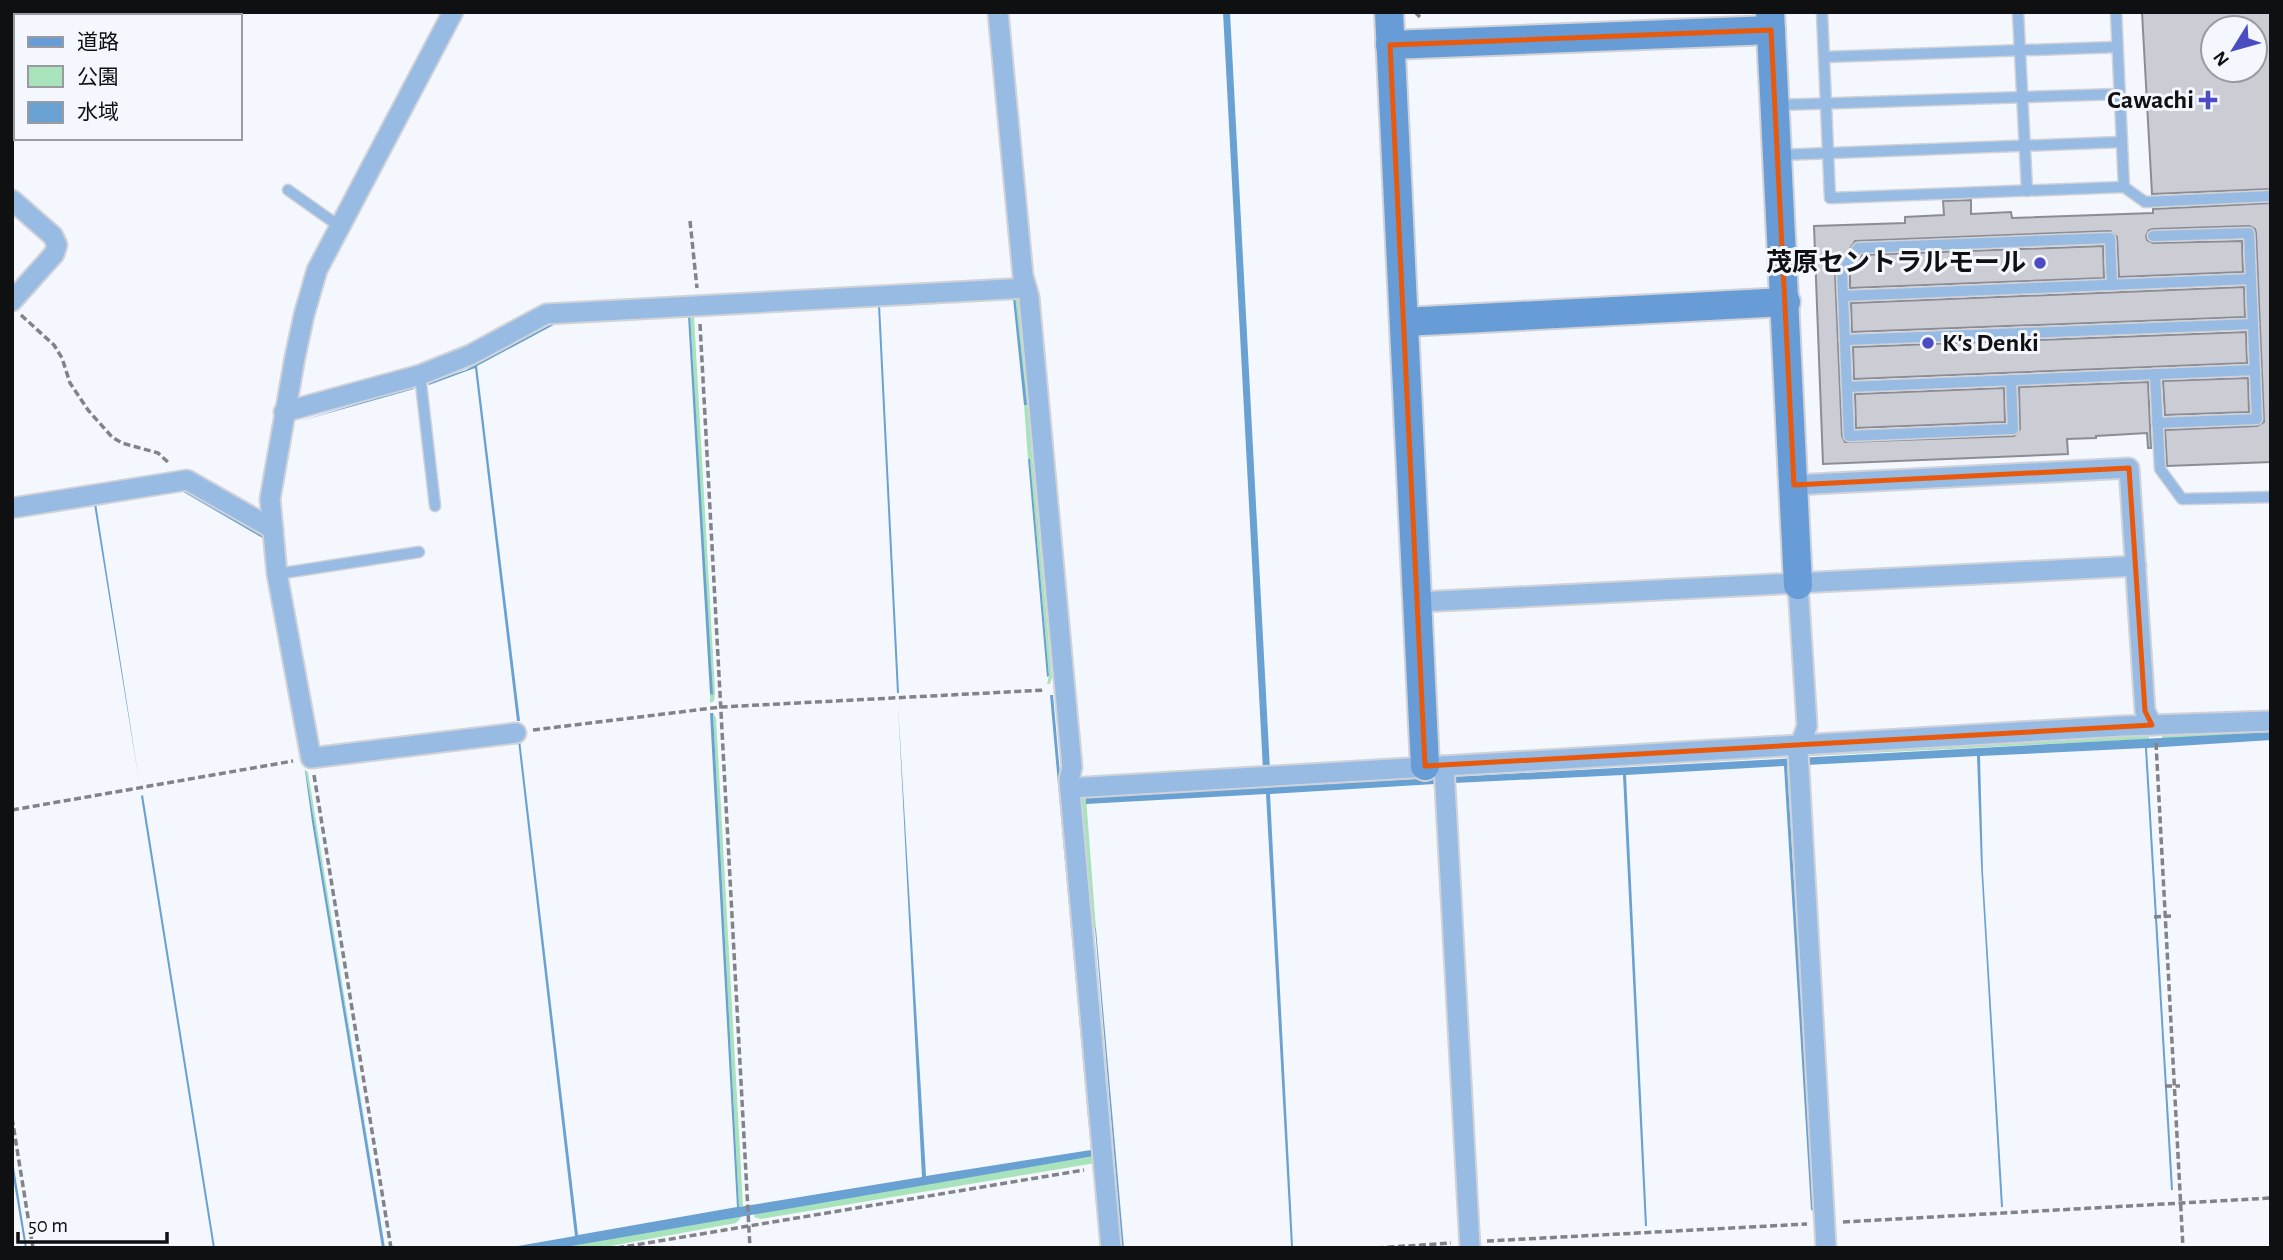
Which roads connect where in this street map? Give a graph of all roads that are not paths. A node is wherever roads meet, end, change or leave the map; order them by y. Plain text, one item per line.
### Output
1 (453, 12) edge
2 (998, 12) edge
3 (1388, 12) edge
4 (1822, 12) edge
5 (2018, 12) edge
6 (2116, 12) edge
7 (1770, 21) edge
8 (1390, 45) junction
9 (2117, 47) junction
10 (2020, 50) junction
11 (1824, 57) junction
12 (2119, 93) junction
13 (2022, 97) junction
14 (1826, 104) junction
15 (1774, 105) junction
16 (2121, 142) junction
17 (2024, 146) junction
18 (1828, 153) junction
19 (1777, 155) junction
20 (2124, 187) junction
21 (288, 190) dead end
22 (2027, 191) junction
23 (2271, 196) edge
24 (12, 200) edge
25 (339, 226) junction
26 (2153, 236) dead end
27 (2251, 279) junction
28 (2112, 285) junction
29 (1026, 288) junction
30 (1843, 296) junction
31 (1786, 302) junction
32 (16, 307) edge
33 (1404, 322) junction
34 (2253, 324) junction
35 (1845, 340) junction
36 (2255, 370) junction
37 (2155, 374) junction
38 (420, 376) junction
39 (2011, 380) junction
40 (1847, 387) junction
41 (284, 412) junction
42 (2157, 423) junction
43 (1794, 485) junction
44 (2271, 497) edge
45 (435, 506) dead end
46 (12, 508) edge
47 (273, 529) junction
48 (419, 551) dead end
49 (2136, 566) junction
50 (277, 575) junction
51 (1798, 585) junction
52 (1419, 602) junction
53 (2271, 721) edge
54 (2152, 725) junction
55 (516, 733) road end
56 (1802, 744) junction
57 (1435, 766) junction
58 (1071, 788) junction
59 (1111, 1248) edge
60 (1470, 1248) edge
61 (1826, 1248) edge

1 - 25 street
2 - 29 street
3 - 8 street
4 - 11 lane
5 - 10 lane
6 - 9 lane
7 - 8 street
7 - 15 street
8 - 33 street
9 - 10 lane
9 - 12 lane
10 - 11 lane
10 - 13 lane
11 - 14 lane
12 - 13 lane
12 - 16 lane
13 - 14 lane
13 - 17 lane
14 - 15 lane
14 - 18 lane
15 - 19 street
16 - 17 lane
16 - 20 lane
17 - 18 lane
17 - 22 lane
18 - 19 lane
18 - 22 lane
19 - 31 street
20 - 22 lane
20 - 23 lane
21 - 25 lane
24 - 32 street
25 - 41 street
26 - 27 lane
27 - 28 lane
27 - 34 lane
28 - 30 lane
28 - 30 lane
29 - 38 street
29 - 58 street
30 - 35 lane
31 - 33 street
31 - 43 street
33 - 52 street
34 - 35 lane
34 - 36 lane
35 - 40 lane
36 - 37 lane
36 - 42 lane
37 - 39 lane
37 - 42 lane
38 - 41 street
38 - 45 lane
39 - 40 lane
39 - 40 lane
41 - 47 street
42 - 44 lane
43 - 49 street
43 - 51 street
46 - 47 street
47 - 50 street
48 - 50 lane
49 - 51 street
49 - 54 street
50 - 55 street
51 - 52 street
51 - 56 street
52 - 57 street
53 - 54 street
54 - 56 street
56 - 57 street
56 - 61 street
57 - 58 street
57 - 60 street
58 - 59 street

